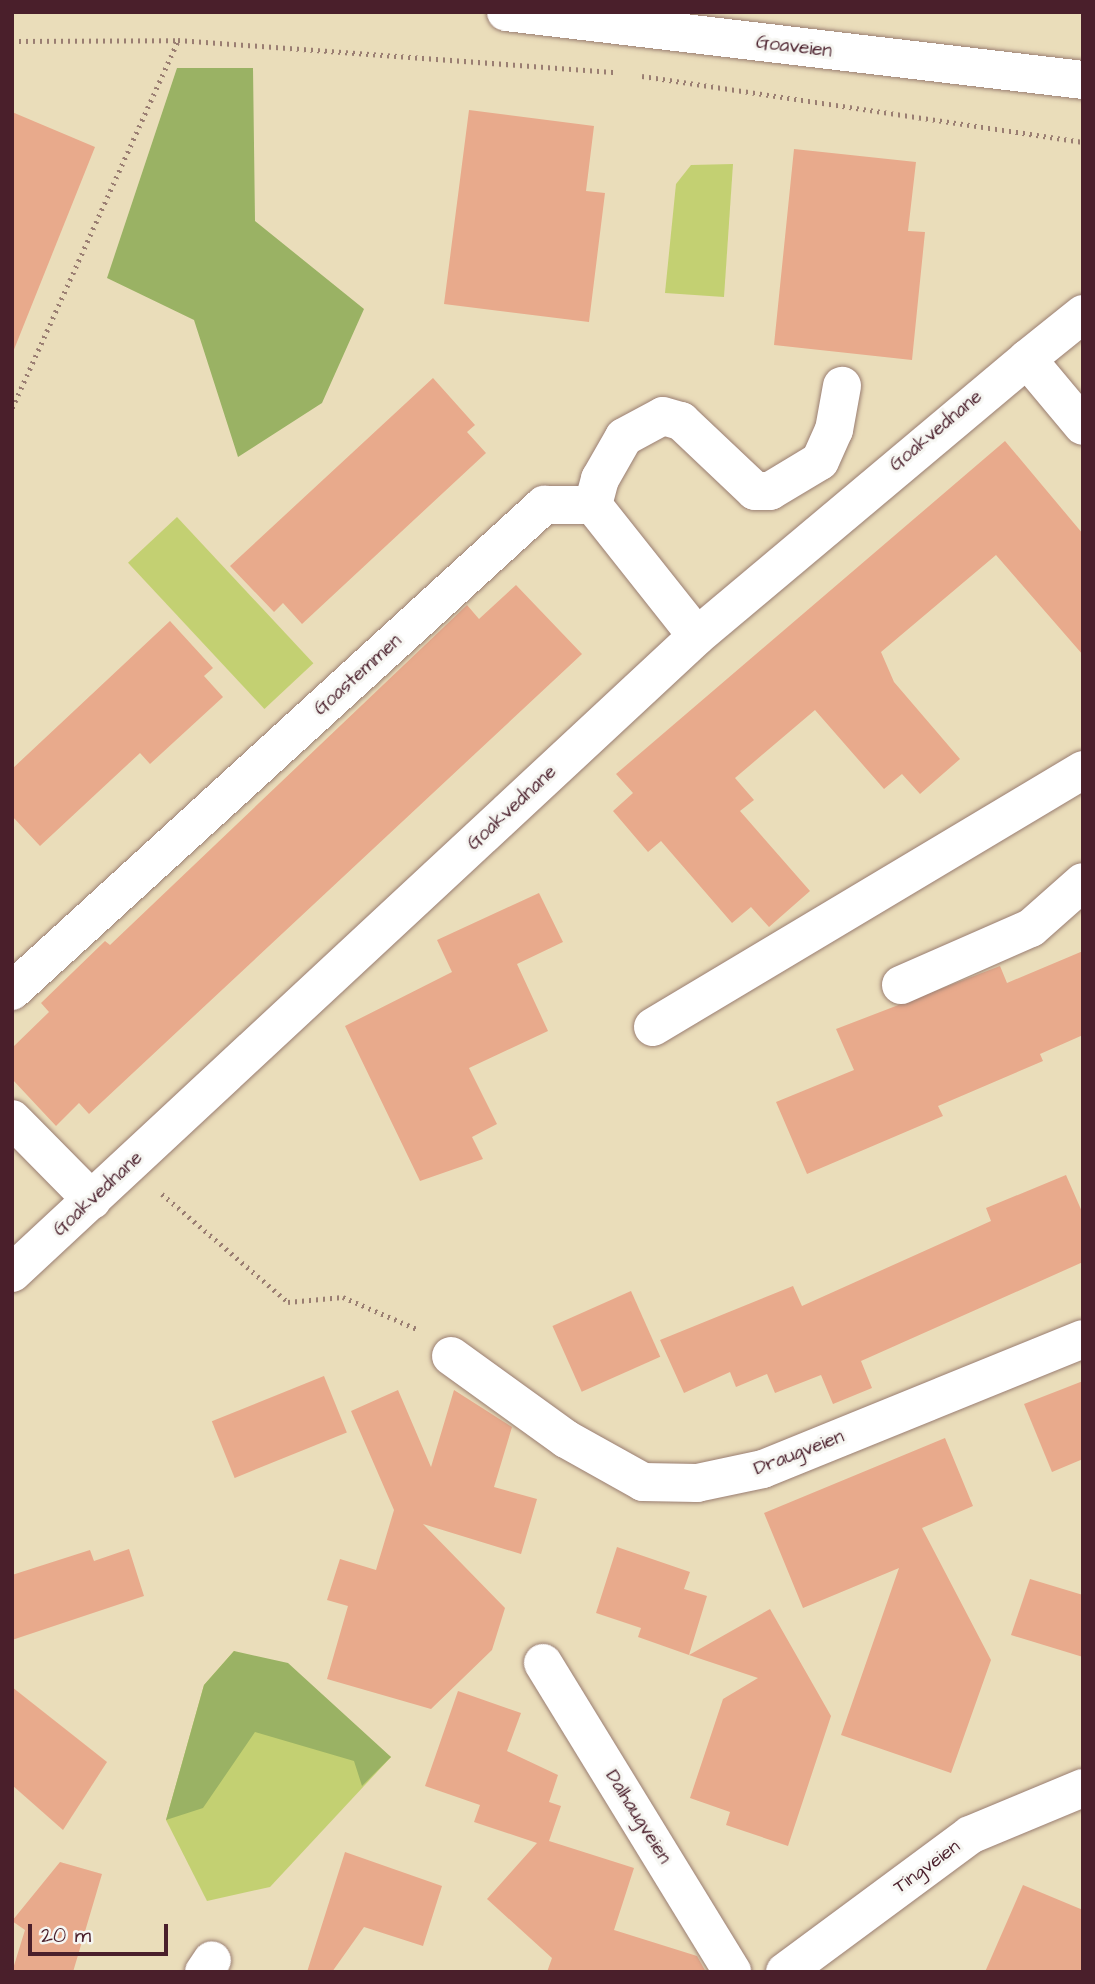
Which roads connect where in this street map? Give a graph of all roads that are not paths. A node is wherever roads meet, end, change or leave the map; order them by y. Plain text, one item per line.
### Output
1 (506, 12) edge
2 (1083, 79) edge
3 (1083, 314) edge
4 (1027, 359) junction
5 (842, 386) dead end
6 (1083, 426) edge
7 (593, 505) junction
8 (697, 636) junction
9 (1083, 770) edge
10 (1083, 882) edge
11 (18, 974) edge
12 (901, 985) dead end
13 (653, 1027) dead end
14 (12, 1119) edge
15 (92, 1200) junction
16 (12, 1273) edge
17 (1083, 1339) edge
18 (451, 1356) road end
19 (543, 1663) dead end
20 (1083, 1788) edge
21 (732, 1972) edge
22 (785, 1972) edge

1 - 2 street, Goaveien
3 - 4 street, Goakvednane
4 - 6 street
4 - 8 street, Goakvednane
5 - 7 street
7 - 8 street
7 - 11 street, Goastemmen
8 - 15 street, Goakvednane
9 - 13 street
10 - 12 street
14 - 15 street
15 - 16 street, Goakvednane
17 - 18 street, Draugveien
19 - 21 street, Dalhaugveien
20 - 22 street, Tingveien

